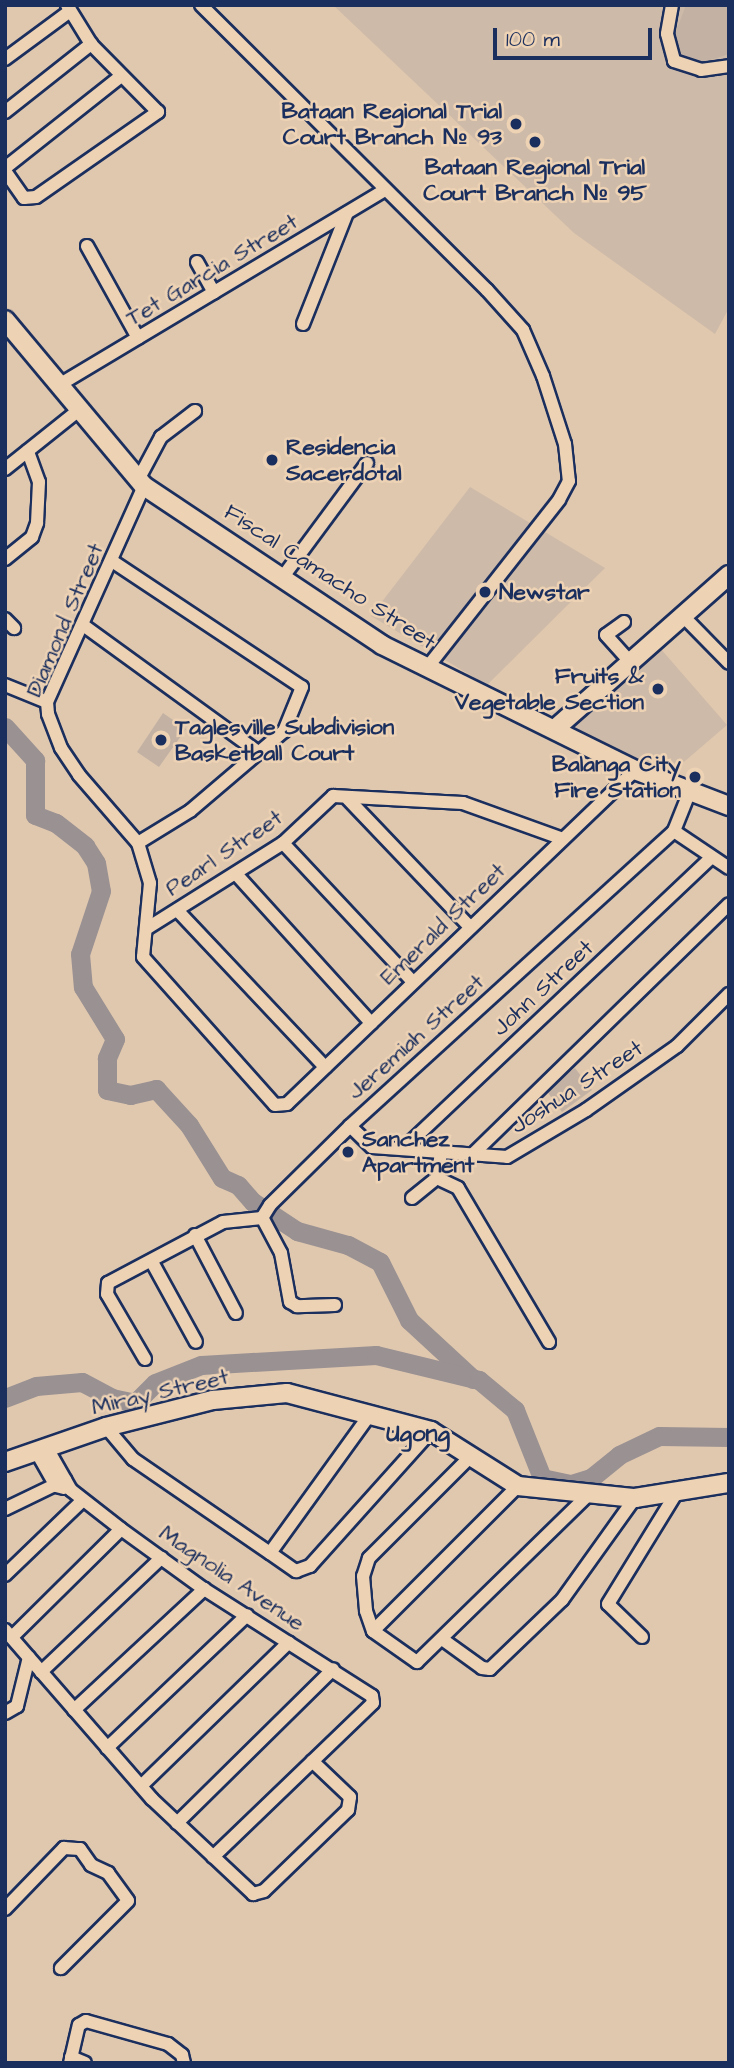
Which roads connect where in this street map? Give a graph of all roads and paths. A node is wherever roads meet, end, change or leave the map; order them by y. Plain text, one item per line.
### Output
1 (201, 5) edge
2 (672, 5) edge
3 (68, 8) edge
4 (91, 44) junction
5 (5, 59) edge
6 (729, 66) edge
7 (120, 77) junction
8 (5, 112) edge
9 (5, 169) edge
10 (385, 190) junction
11 (347, 213) junction
12 (87, 246) dead end
13 (197, 262) dead end
14 (214, 293) junction
15 (5, 320) edge
16 (303, 324) dead end
17 (138, 338) junction
18 (59, 385) junction
19 (79, 410) junction
20 (195, 411) dead end
21 (28, 451) junction
22 (368, 463) dead end
23 (5, 470) edge
24 (141, 483) junction
25 (5, 559) edge
26 (112, 561) junction
27 (729, 575) edge
28 (282, 578) junction
29 (682, 615) junction
30 (624, 622) dead end
31 (83, 625) junction
32 (729, 663) edge
33 (632, 664) junction
34 (426, 669) junction
35 (5, 685) edge
36 (47, 702) junction
37 (556, 728) junction
38 (258, 752) junction
39 (635, 770) junction
40 (690, 791) junction
41 (348, 799) junction
42 (729, 806) edge
43 (674, 831) junction
44 (563, 839) junction
45 (138, 843) junction
46 (283, 843) junction
47 (712, 857) junction
48 (729, 868) edge
49 (237, 875) junction
50 (729, 904) edge
51 (177, 911) junction
52 (470, 927) junction
53 (146, 929) junction
54 (413, 982) junction
55 (729, 994) edge
56 (371, 1023) junction
57 (325, 1068) junction
58 (280, 1107) joint
59 (350, 1126) junction
60 (403, 1149) junction
61 (441, 1152) junction
62 (472, 1155) junction
63 (437, 1178) junction
64 (412, 1198) dead end
65 (266, 1212) junction
66 (195, 1235) junction
67 (152, 1262) junction
68 (335, 1304) dead end
69 (236, 1314) dead end
70 (196, 1342) dead end
71 (549, 1342) dead end
72 (145, 1359) dead end
73 (368, 1417) junction
74 (106, 1427) junction
75 (431, 1431) junction
76 (42, 1449) junction
77 (472, 1455) junction
78 (5, 1462) edge
79 (729, 1483) edge
80 (64, 1485) junction
81 (518, 1486) junction
82 (678, 1490) junction
83 (587, 1496) junction
84 (635, 1498) junction
85 (83, 1500) junction
86 (5, 1509) edge
87 (121, 1529) junction
88 (270, 1553) junction
89 (161, 1558) junction
90 (5, 1575) edge
91 (204, 1589) junction
92 (247, 1615) junction
93 (373, 1631) junction
94 (8, 1633) edge
95 (642, 1637) dead end
96 (442, 1639) junction
97 (289, 1642) junction
98 (29, 1657) junction
99 (333, 1669) junction
100 (41, 1672) junction
101 (74, 1710) junction
102 (5, 1713) edge
103 (107, 1748) junction
104 (312, 1761) junction
105 (141, 1786) junction
106 (177, 1823) junction
107 (213, 1857) junction
108 (5, 1909) edge
109 (61, 1968) dead end
110 (71, 2060) edge
111 (85, 2063) edge
112 (184, 2063) edge

1 - 10 street
2 - 6 street
3 - 4 street
3 - 5 street
4 - 7 street
4 - 8 street
7 - 9 street
7 - 9 street
10 - 11 street, Tet Garcia Street
10 - 34 street
11 - 14 street, Tet Garcia Street
11 - 16 street
12 - 17 street
13 - 14 street
14 - 17 street, Tet Garcia Street
15 - 18 street, Fiscal Camacho Street
17 - 18 street, Tet Garcia Street
18 - 19 street, Fiscal Camacho Street
19 - 21 street
19 - 24 street, Fiscal Camacho Street
20 - 24 street, Diamond Street
21 - 23 street
21 - 25 street
22 - 28 street
24 - 26 street, Diamond Street
24 - 28 street, Fiscal Camacho Street
26 - 31 street, Diamond Street
26 - 38 street
27 - 29 street
28 - 34 street, Fiscal Camacho Street
29 - 32 street
29 - 33 street
30 - 33 street
31 - 36 street, Diamond Street
31 - 38 street
33 - 37 street
34 - 37 street, Fiscal Camacho Street
35 - 36 street
36 - 45 street, Diamond Street
37 - 39 street, Fiscal Camacho Street
38 - 45 street
39 - 40 street, Fiscal Camacho Street
39 - 44 street, Emerald Street
40 - 42 street, Fiscal Camacho Street
40 - 43 street, Jeremiah Street
41 - 44 street, Pearl Street
41 - 46 street, Pearl Street
41 - 52 street
43 - 47 street
43 - 59 street, Jeremiah Street
44 - 52 street, Emerald Street
45 - 53 street, Diamond Street
46 - 49 street, Pearl Street
46 - 54 street
47 - 48 street
47 - 60 street, John Street
49 - 51 street, Pearl Street
49 - 56 street
50 - 62 street
51 - 53 street, Pearl Street
51 - 57 street
52 - 54 street, Emerald Street
53 - 58 street, Diamond Street
54 - 56 street, Emerald Street
55 - 62 street, Joshua Street
56 - 57 street, Emerald Street
57 - 58 street, Emerald Street
59 - 60 street, Joshua Street
59 - 65 street, Jeremiah Street
60 - 61 street, Joshua Street
61 - 62 street, Joshua Street
61 - 63 street
63 - 64 street
63 - 71 street
65 - 66 street
65 - 68 street
66 - 67 street
66 - 69 street
67 - 70 street
67 - 72 street
73 - 74 street, Miray Street
73 - 75 street, Miray Street
73 - 88 street
74 - 76 street, Miray Street
74 - 88 street
75 - 77 street, Miray Street
75 - 88 street
76 - 78 street, Miray Street
76 - 80 street, Magnolia Avenue
77 - 81 street, Miray Street
77 - 93 street
79 - 82 street
80 - 85 street, Magnolia Avenue
80 - 86 street
81 - 83 street
81 - 93 street
82 - 84 street
82 - 95 street
83 - 84 street
83 - 96 street
84 - 96 street
85 - 87 street, Magnolia Avenue
85 - 90 street
87 - 89 street, Magnolia Avenue
87 - 94 street
89 - 91 street, Magnolia Avenue
89 - 100 street
91 - 92 street, Magnolia Avenue
91 - 101 street
92 - 97 street, Magnolia Avenue
92 - 103 street
93 - 96 street
94 - 98 street
97 - 99 street, Magnolia Avenue
97 - 105 street
98 - 100 street
98 - 102 street
99 - 104 street, Magnolia Avenue
99 - 106 street
100 - 101 street
101 - 103 street
103 - 105 street
104 - 107 street
104 - 107 street
105 - 106 street
106 - 107 street
108 - 109 street
110 - 111 street
110 - 112 street

